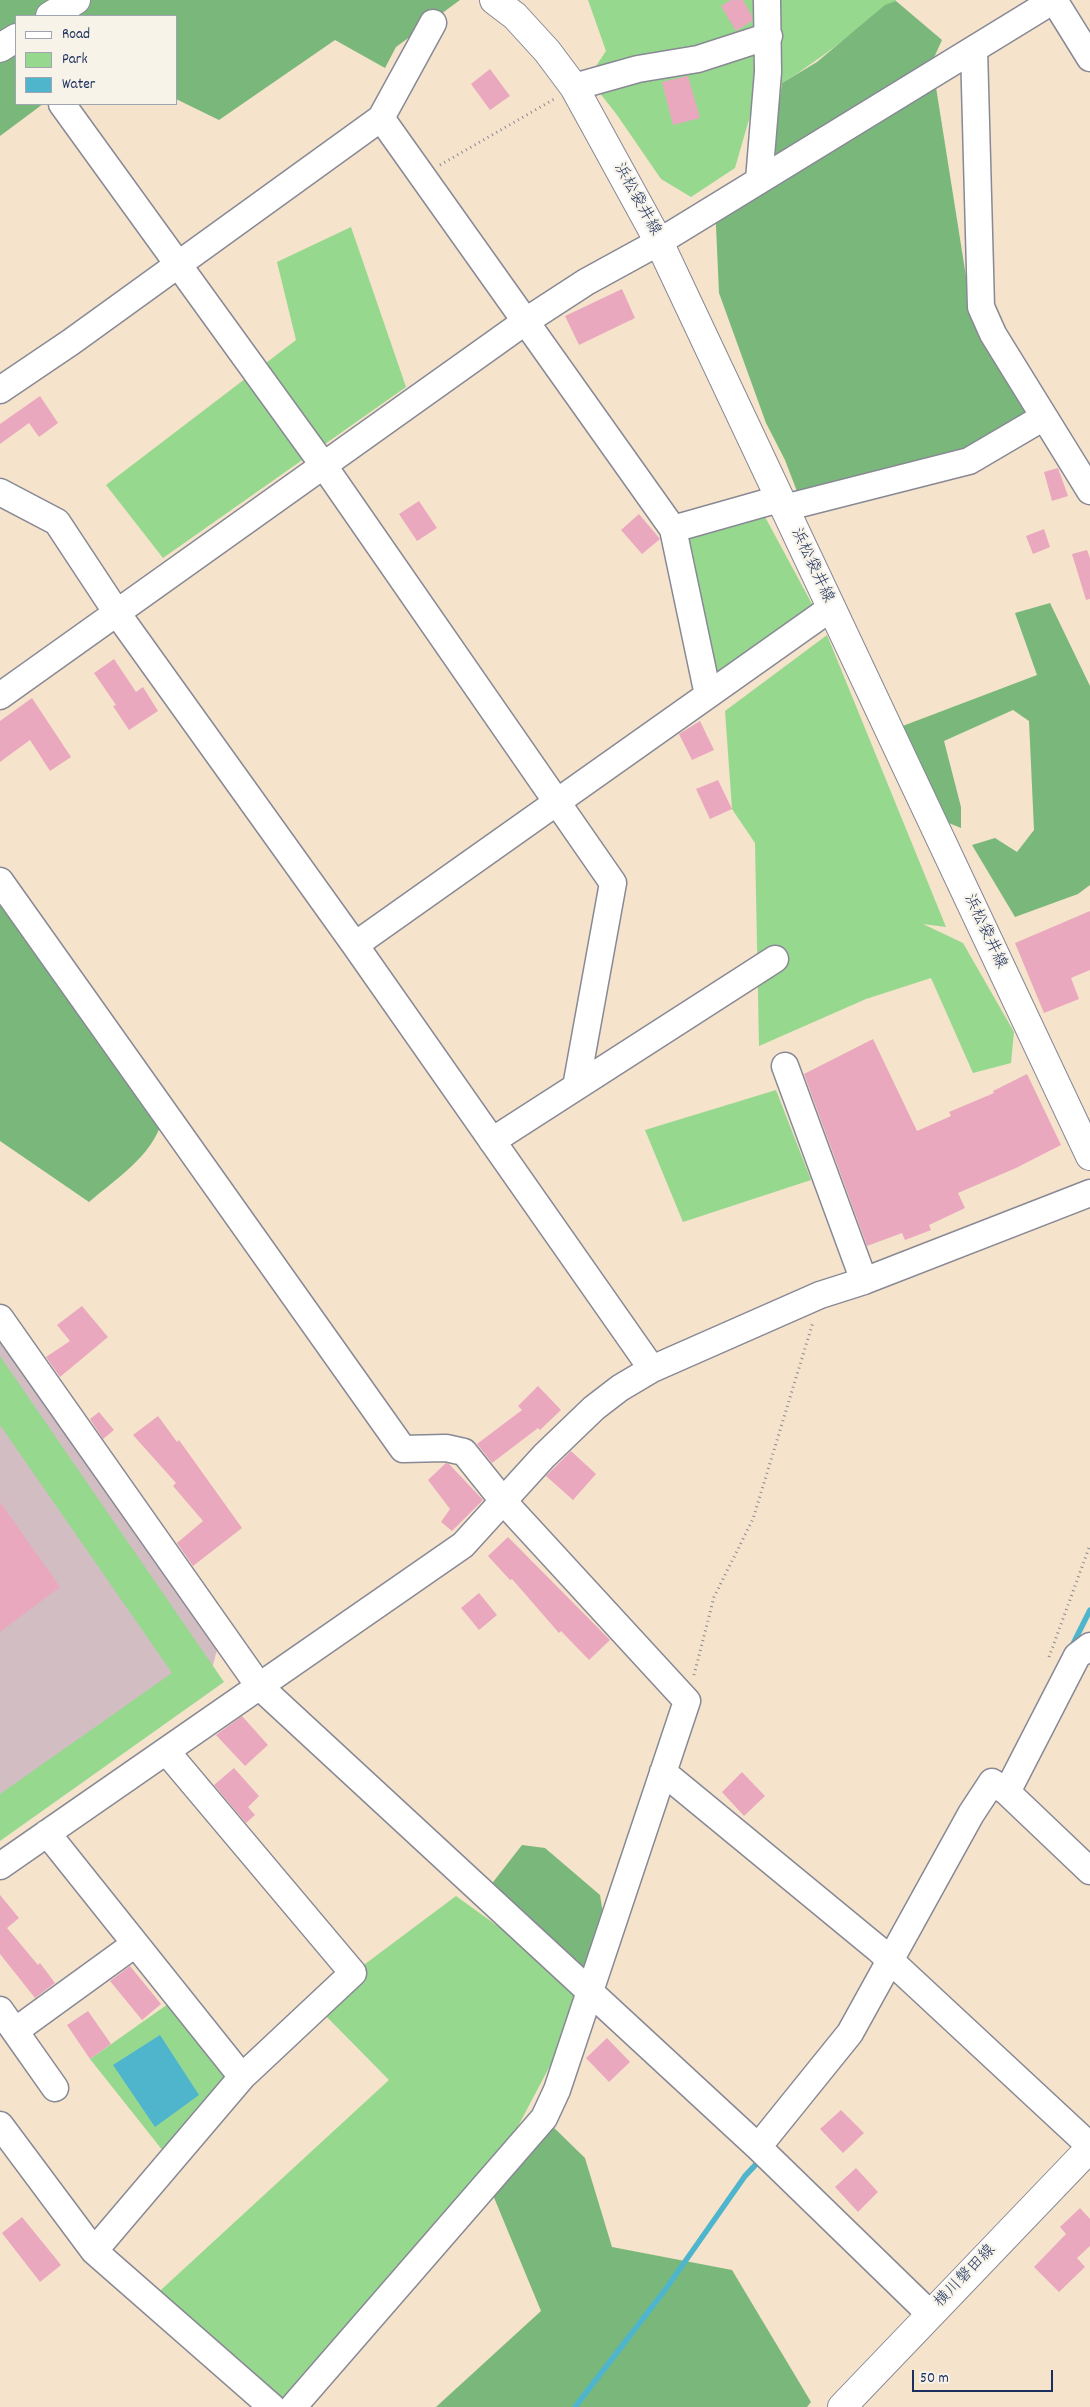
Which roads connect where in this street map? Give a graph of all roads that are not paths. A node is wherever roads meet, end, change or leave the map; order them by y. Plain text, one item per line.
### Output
1 (76, 0) edge
2 (494, 0) edge
3 (767, 0) edge
4 (1054, 0) edge
5 (52, 15) edge
6 (433, 23) dead end
7 (769, 36) junction
8 (15, 39) edge
9 (0, 48) edge
10 (974, 49) junction
11 (1090, 58) edge
12 (574, 87) junction
13 (63, 105) edge
14 (381, 118) junction
15 (759, 180) junction
16 (659, 242) junction
17 (177, 265) junction
18 (526, 321) junction
19 (0, 390) edge
20 (1044, 417) junction
21 (324, 466) junction
22 (1090, 491) edge
23 (0, 492) edge
24 (782, 504) junction
25 (673, 529) junction
26 (831, 608) junction
27 (118, 613) junction
28 (708, 695) junction
29 (0, 696) edge
30 (556, 803) junction
31 (0, 881) edge
32 (355, 945) junction
33 (775, 958) dead end
34 (785, 1066) dead end
35 (576, 1087) junction
36 (492, 1141) junction
37 (1090, 1156) edge
38 (1090, 1193) edge
39 (864, 1281) junction
40 (0, 1318) edge
41 (652, 1369) junction
42 (504, 1502) junction
43 (1090, 1646) edge
44 (259, 1686) junction
45 (166, 1751) junction
46 (663, 1772) junction
47 (1002, 1788) junction
48 (47, 1833) junction
49 (0, 1866) edge
50 (1090, 1871) edge
51 (135, 1944) junction
52 (896, 1966) junction
53 (589, 1992) junction
54 (0, 2010) edge
55 (15, 2031) junction
56 (242, 2077) junction
57 (55, 2088) dead end
58 (0, 2126) edge
59 (758, 2147) junction
60 (1090, 2147) edge
61 (94, 2251) junction
62 (930, 2314) junction
63 (272, 2407) edge
64 (293, 2407) edge
65 (842, 2407) edge

1 - 5 main road
2 - 12 main road, 浜松袋井線
3 - 7 street
4 - 10 street
4 - 11 street
6 - 14 street
7 - 12 street
7 - 15 street
8 - 9 main road
10 - 15 street
10 - 20 street
12 - 16 main road, 浜松袋井線
13 - 17 street
14 - 17 street
14 - 18 street
15 - 16 street
16 - 18 street
16 - 24 main road, 浜松袋井線
17 - 19 street
17 - 21 street
18 - 21 street
18 - 25 street
20 - 22 street
20 - 24 street
21 - 27 street
21 - 30 street
23 - 27 street
24 - 25 street
24 - 26 main road, 浜松袋井線
25 - 28 street
26 - 28 street
26 - 37 main road, 浜松袋井線
27 - 29 street
27 - 32 street
28 - 30 street
30 - 32 street
30 - 35 street
31 - 42 street
32 - 36 street
33 - 35 street
34 - 39 street
35 - 36 street
36 - 41 street
38 - 39 street
39 - 41 street
40 - 44 street
41 - 42 street
42 - 44 street
42 - 46 street
43 - 47 street
44 - 45 street
44 - 53 street
45 - 48 street
45 - 56 street
46 - 52 street
46 - 53 street
47 - 50 street
47 - 52 street
48 - 49 street
48 - 51 street
51 - 55 street
51 - 56 street
52 - 59 street
52 - 60 street
53 - 59 street
53 - 64 street
54 - 55 street
55 - 57 street
56 - 61 street
58 - 61 street
59 - 62 street
60 - 62 main road, 横川磐田線
61 - 63 street
62 - 65 main road, 横川磐田線

